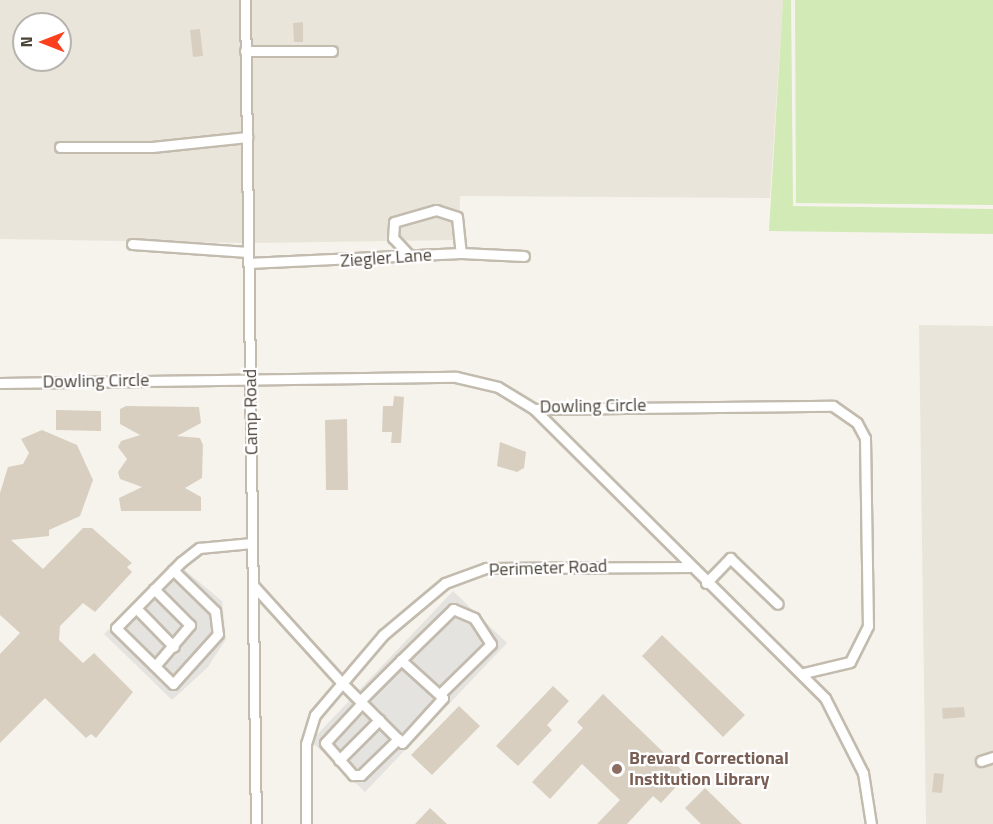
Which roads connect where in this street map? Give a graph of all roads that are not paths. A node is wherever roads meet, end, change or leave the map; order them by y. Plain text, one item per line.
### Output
1 (245, 0) edge
2 (245, 51) junction
3 (332, 51) dead end
4 (247, 136) junction
5 (60, 147) dead end
6 (132, 244) dead end
7 (248, 252) junction
8 (461, 253) junction
9 (524, 256) dead end
10 (411, 257) junction
11 (249, 263) junction
12 (250, 380) junction
13 (0, 383) edge
14 (534, 409) junction
15 (252, 543) junction
16 (689, 567) junction
17 (173, 570) junction
18 (706, 583) junction
19 (253, 585) junction
20 (154, 589) junction
21 (778, 604) dead end
22 (136, 608) junction
23 (174, 647) junction
24 (401, 660) junction
25 (155, 666) junction
26 (804, 673) junction
27 (341, 682) junction
28 (440, 694) junction
29 (361, 702) junction
30 (379, 720) junction
31 (398, 739) junction
32 (993, 757) edge
33 (339, 760) junction
34 (981, 761) dead end
35 (256, 824) edge
36 (306, 824) edge
37 (871, 824) edge

1 - 2 street, Camp Road
2 - 3 street
2 - 4 street, Camp Road
4 - 5 street
4 - 7 street, Camp Road
6 - 7 street
7 - 11 street, Camp Road
8 - 9 street, Ziegler Lane
8 - 10 street, Ziegler Lane
8 - 10 street
10 - 11 street, Ziegler Lane
11 - 12 street, Camp Road
12 - 13 street, Dowling Circle
12 - 14 street, Dowling Circle
12 - 15 street, Camp Road
14 - 16 street
14 - 26 street, Dowling Circle
15 - 17 street
15 - 19 street, Camp Road
16 - 18 street
16 - 27 street, Perimeter Road
17 - 20 street
17 - 25 street
18 - 21 street
18 - 26 street
19 - 27 street
19 - 35 street, Camp Road
20 - 22 street
20 - 23 street
22 - 23 street
22 - 25 street
23 - 25 street
24 - 28 street
24 - 28 street
24 - 29 street
26 - 37 street
27 - 29 street
27 - 36 street, Perimeter Road
28 - 31 street
29 - 30 street
29 - 33 street
30 - 31 street
30 - 33 street
31 - 33 street
32 - 34 street

